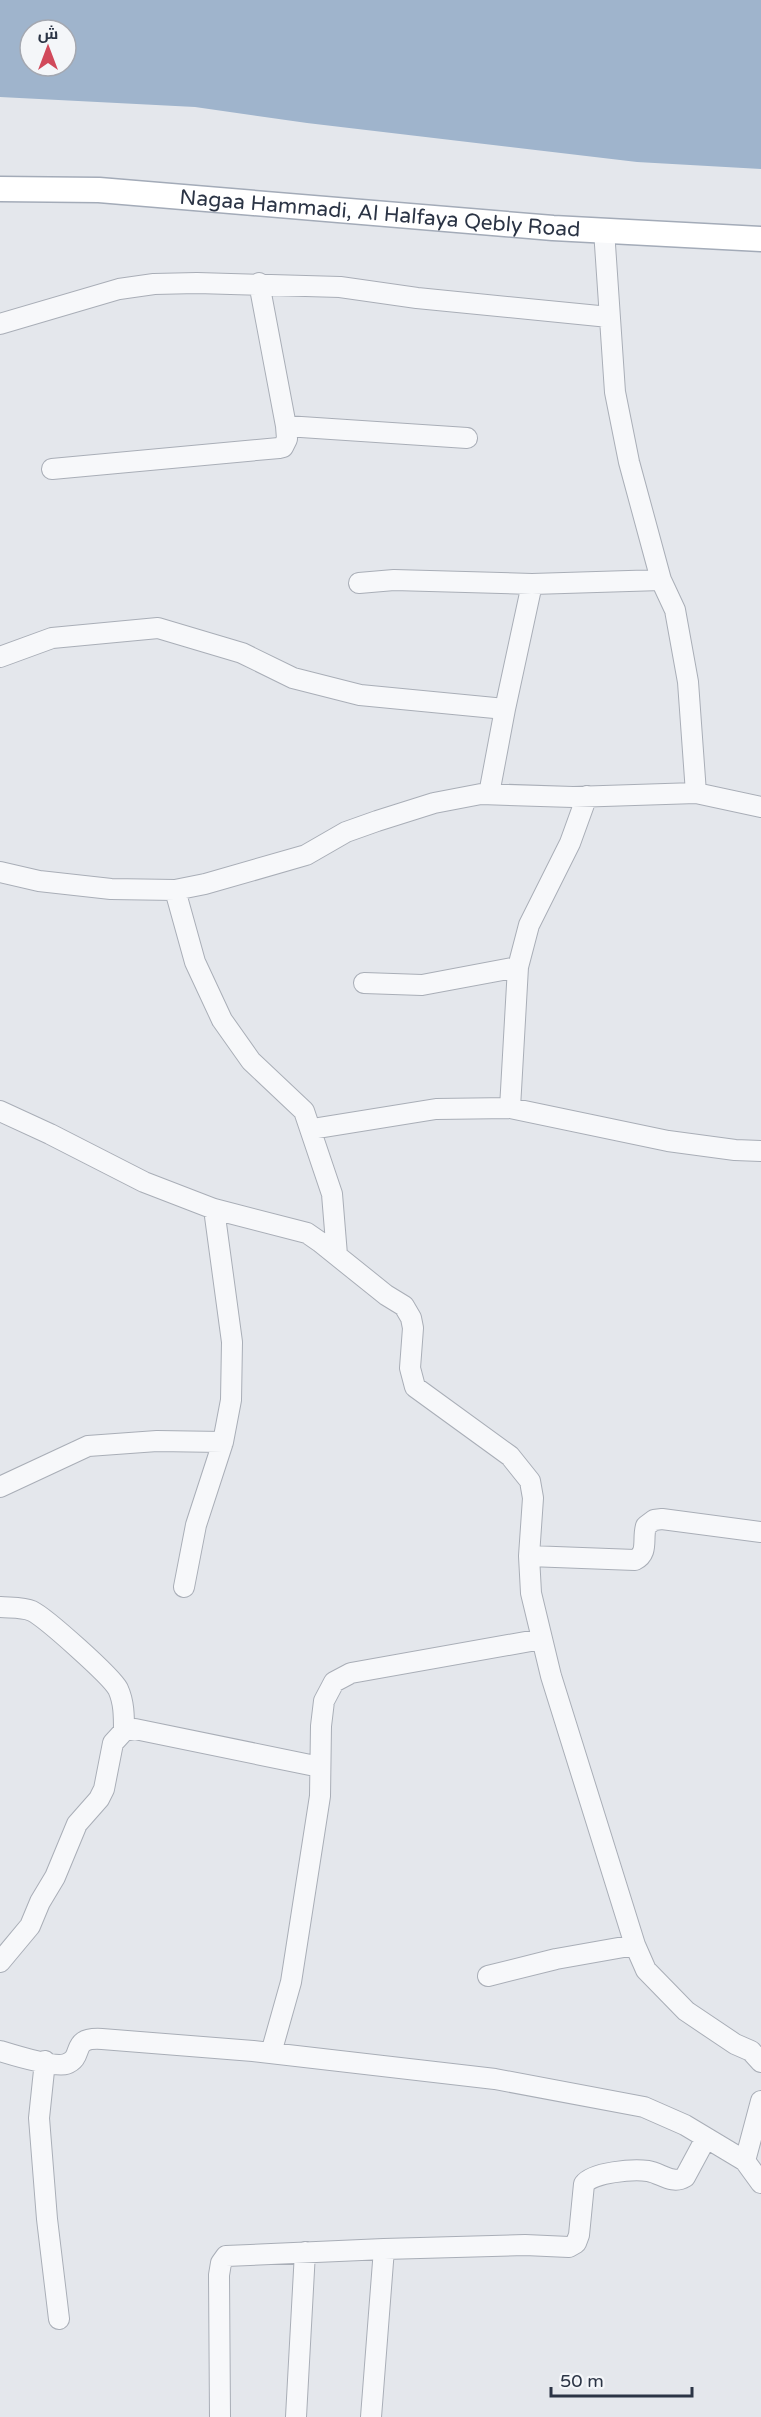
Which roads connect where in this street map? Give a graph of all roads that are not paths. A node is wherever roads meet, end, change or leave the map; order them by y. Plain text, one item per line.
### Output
1 (0, 189) edge
2 (604, 230) junction
3 (761, 239) edge
4 (259, 283) junction
5 (609, 317) junction
6 (0, 324) edge
7 (286, 426) junction
8 (467, 438) dead end
9 (52, 469) dead end
10 (661, 580) junction
11 (359, 583) dead end
12 (532, 584) junction
13 (0, 657) edge
14 (505, 709) junction
15 (696, 793) junction
16 (489, 794) junction
17 (587, 796) junction
18 (761, 807) edge
19 (0, 872) edge
20 (175, 890) junction
21 (518, 968) junction
22 (363, 983) dead end
23 (510, 1108) junction
24 (0, 1111) edge
25 (312, 1130) junction
26 (761, 1151) edge
27 (214, 1209) junction
28 (337, 1255) junction
29 (223, 1442) junction
30 (0, 1487) edge
31 (761, 1532) edge
32 (529, 1556) junction
33 (184, 1587) dead end
34 (0, 1606) edge
35 (542, 1639) junction
36 (124, 1731) junction
37 (320, 1767) junction
38 (635, 1945) junction
39 (0, 1962) edge
40 (488, 1976) dead end
41 (0, 2051) edge
42 (271, 2053) junction
43 (45, 2061) junction
44 (761, 2062) edge
45 (761, 2101) edge
46 (706, 2138) junction
47 (745, 2161) junction
48 (761, 2183) edge
49 (384, 2248) junction
50 (305, 2252) junction
51 (59, 2319) dead end
52 (220, 2417) edge
53 (296, 2417) edge
54 (371, 2417) edge

1 - 2 main road, Nagaa Hammadi, Al Halfaya Qebly Road
2 - 3 main road, Nagaa Hammadi, Al Halfaya Qebly Road
2 - 5 street
4 - 5 street
4 - 6 street
4 - 7 street
5 - 10 street
7 - 8 street
7 - 9 street
10 - 12 street
10 - 15 street
11 - 12 street
12 - 14 street
13 - 14 street
14 - 16 street
15 - 17 street
15 - 18 street
16 - 17 street
16 - 20 street
17 - 21 street
19 - 20 street
20 - 25 street
21 - 22 street
21 - 23 street
23 - 25 street
23 - 26 street
24 - 27 street
25 - 28 street
27 - 28 street
27 - 29 street
28 - 32 street
29 - 30 street
29 - 33 street
31 - 32 street
32 - 35 street
34 - 36 street
35 - 37 street
35 - 38 street
36 - 37 street
36 - 39 street
37 - 42 street
38 - 40 street
38 - 44 street
41 - 43 street
42 - 43 street
42 - 46 street
43 - 51 street
45 - 47 street
46 - 47 street
46 - 49 street
47 - 48 street
49 - 50 street
49 - 54 street
50 - 52 street
50 - 53 street

